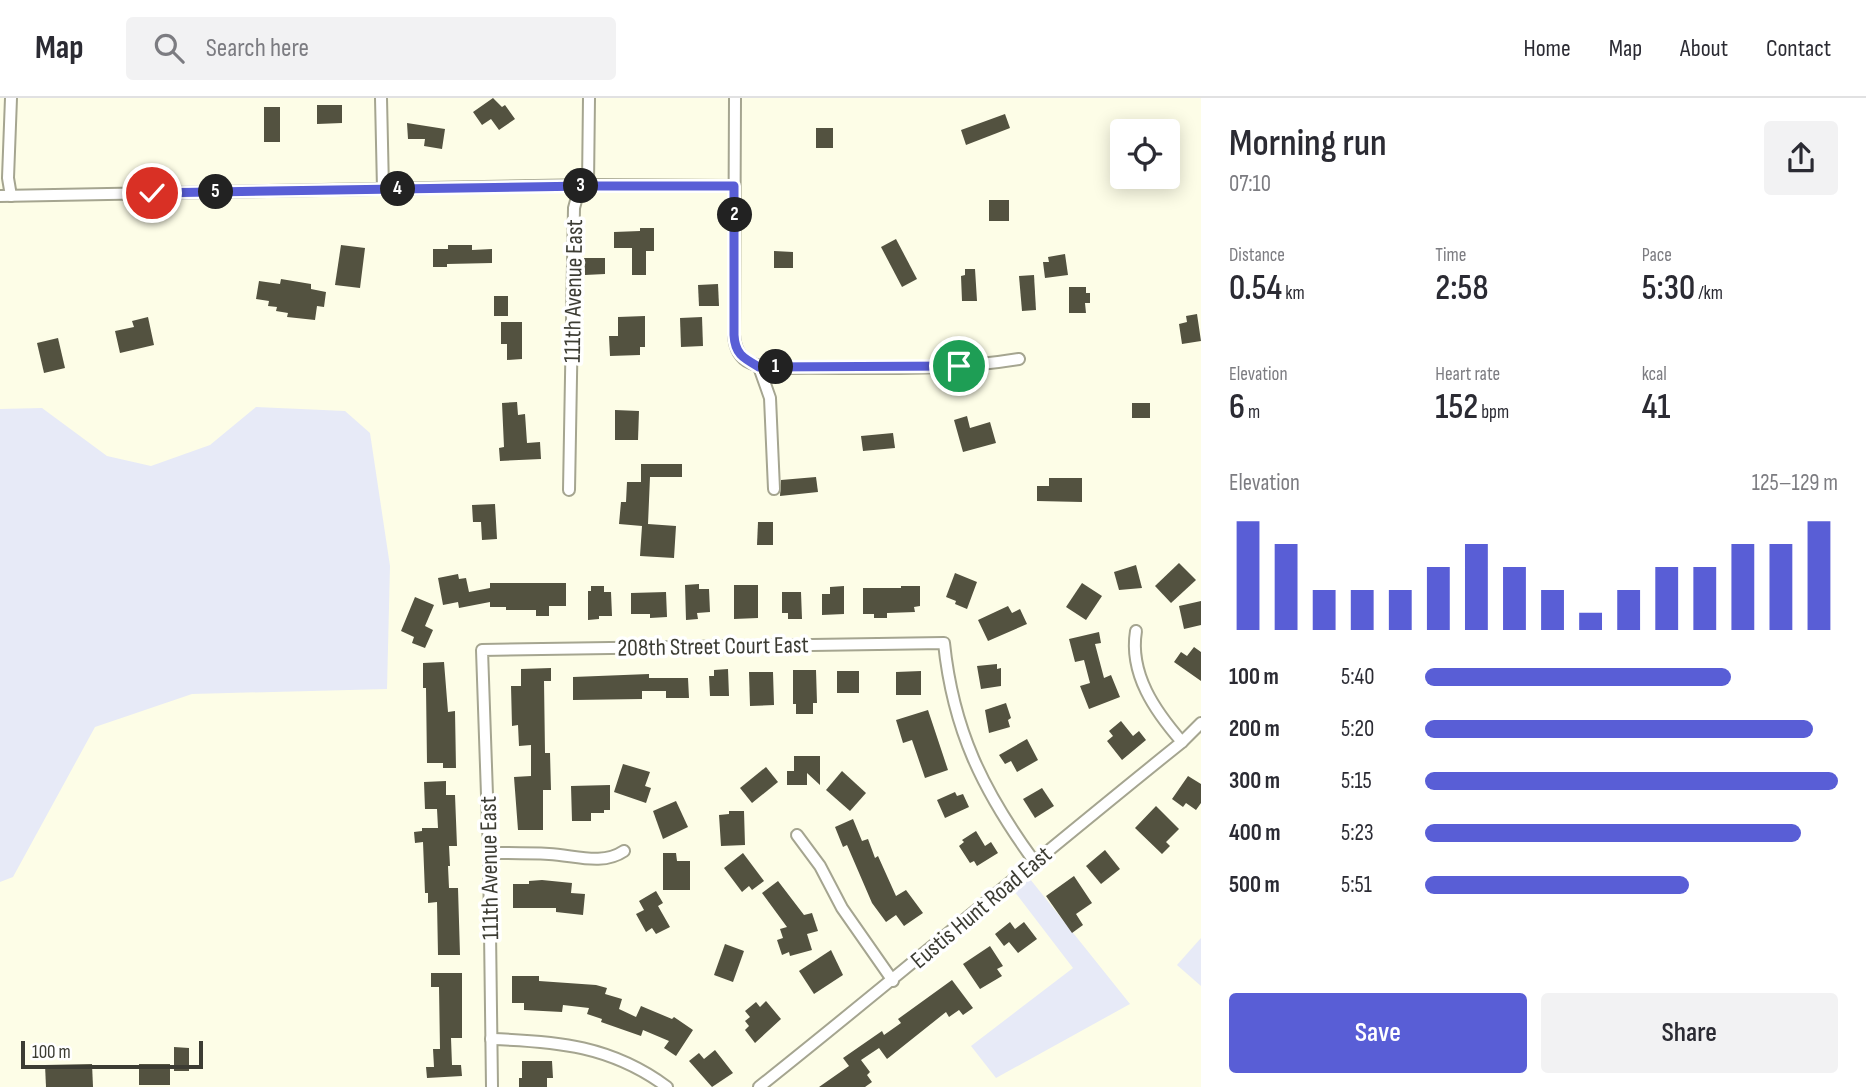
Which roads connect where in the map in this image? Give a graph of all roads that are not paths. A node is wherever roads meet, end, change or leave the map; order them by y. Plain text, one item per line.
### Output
1 (11, 98) edge
2 (381, 98) edge
3 (589, 98) edge
4 (735, 98) edge
5 (588, 186) junction
6 (734, 186) junction
7 (383, 189) junction
8 (6, 196) edge
9 (1018, 359) dead end
10 (759, 367) junction
11 (774, 489) dead end
12 (569, 490) dead end
13 (1136, 631) dead end
14 (482, 650) joint
15 (1201, 723) edge
16 (1182, 742) junction
17 (797, 835) dead end
18 (624, 851) dead end
19 (489, 853) junction
20 (1034, 862) junction
21 (893, 981) junction
22 (491, 1040) junction
23 (492, 1087) edge
24 (667, 1087) edge
25 (759, 1087) edge

1 - 8 street
2 - 7 street
3 - 5 street, 111th Avenue East
4 - 6 street
5 - 6 street
5 - 7 street
5 - 12 street, 111th Avenue East
6 - 10 street
7 - 8 street
9 - 10 street
10 - 11 street
13 - 16 street
14 - 19 street, 111th Avenue East
14 - 20 street, 208th Street Court East
15 - 16 street, Eustis Hunt Road East
16 - 20 street, Eustis Hunt Road East
17 - 21 street
18 - 19 street
19 - 22 street, 111th Avenue East
20 - 21 street, Eustis Hunt Road East
21 - 25 street, Eustis Hunt Road East
22 - 23 street, 111th Avenue East
22 - 24 street

